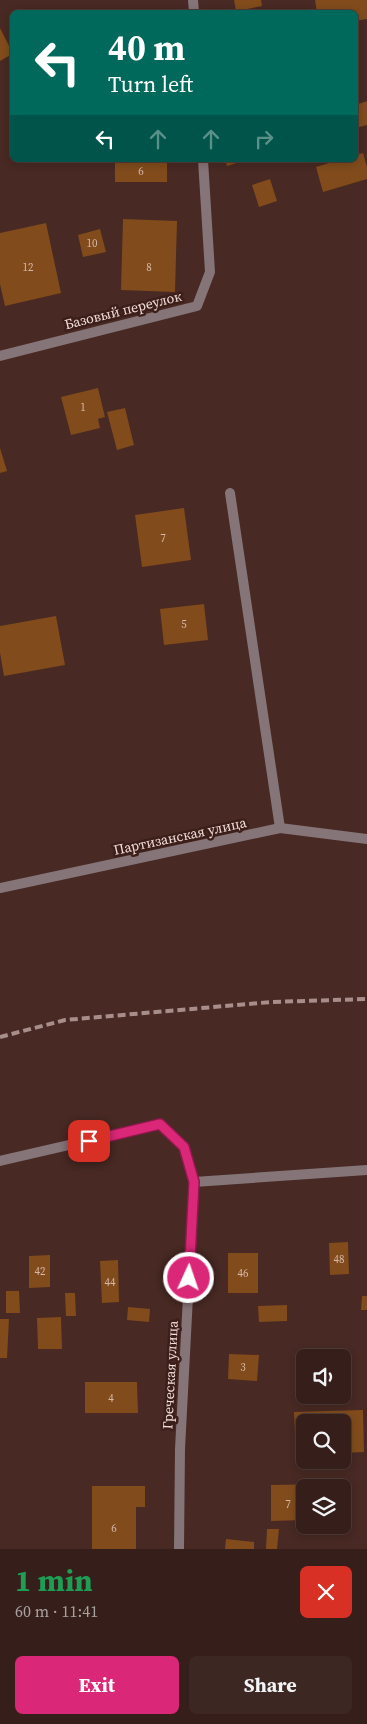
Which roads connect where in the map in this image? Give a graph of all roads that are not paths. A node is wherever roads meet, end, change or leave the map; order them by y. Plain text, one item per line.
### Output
1 (203, 162) edge
2 (0, 356) edge
3 (230, 493) dead end
4 (280, 828) junction
5 (367, 839) edge
6 (0, 888) edge
7 (0, 1162) edge
8 (367, 1170) edge
9 (194, 1182) junction
10 (179, 1549) edge

1 - 2 street, Базовый переулок
3 - 4 street
4 - 5 street, Партизанская улица
4 - 6 street, Партизанская улица
7 - 9 street, Греческая улица
8 - 9 street
9 - 10 street, Греческая улица

